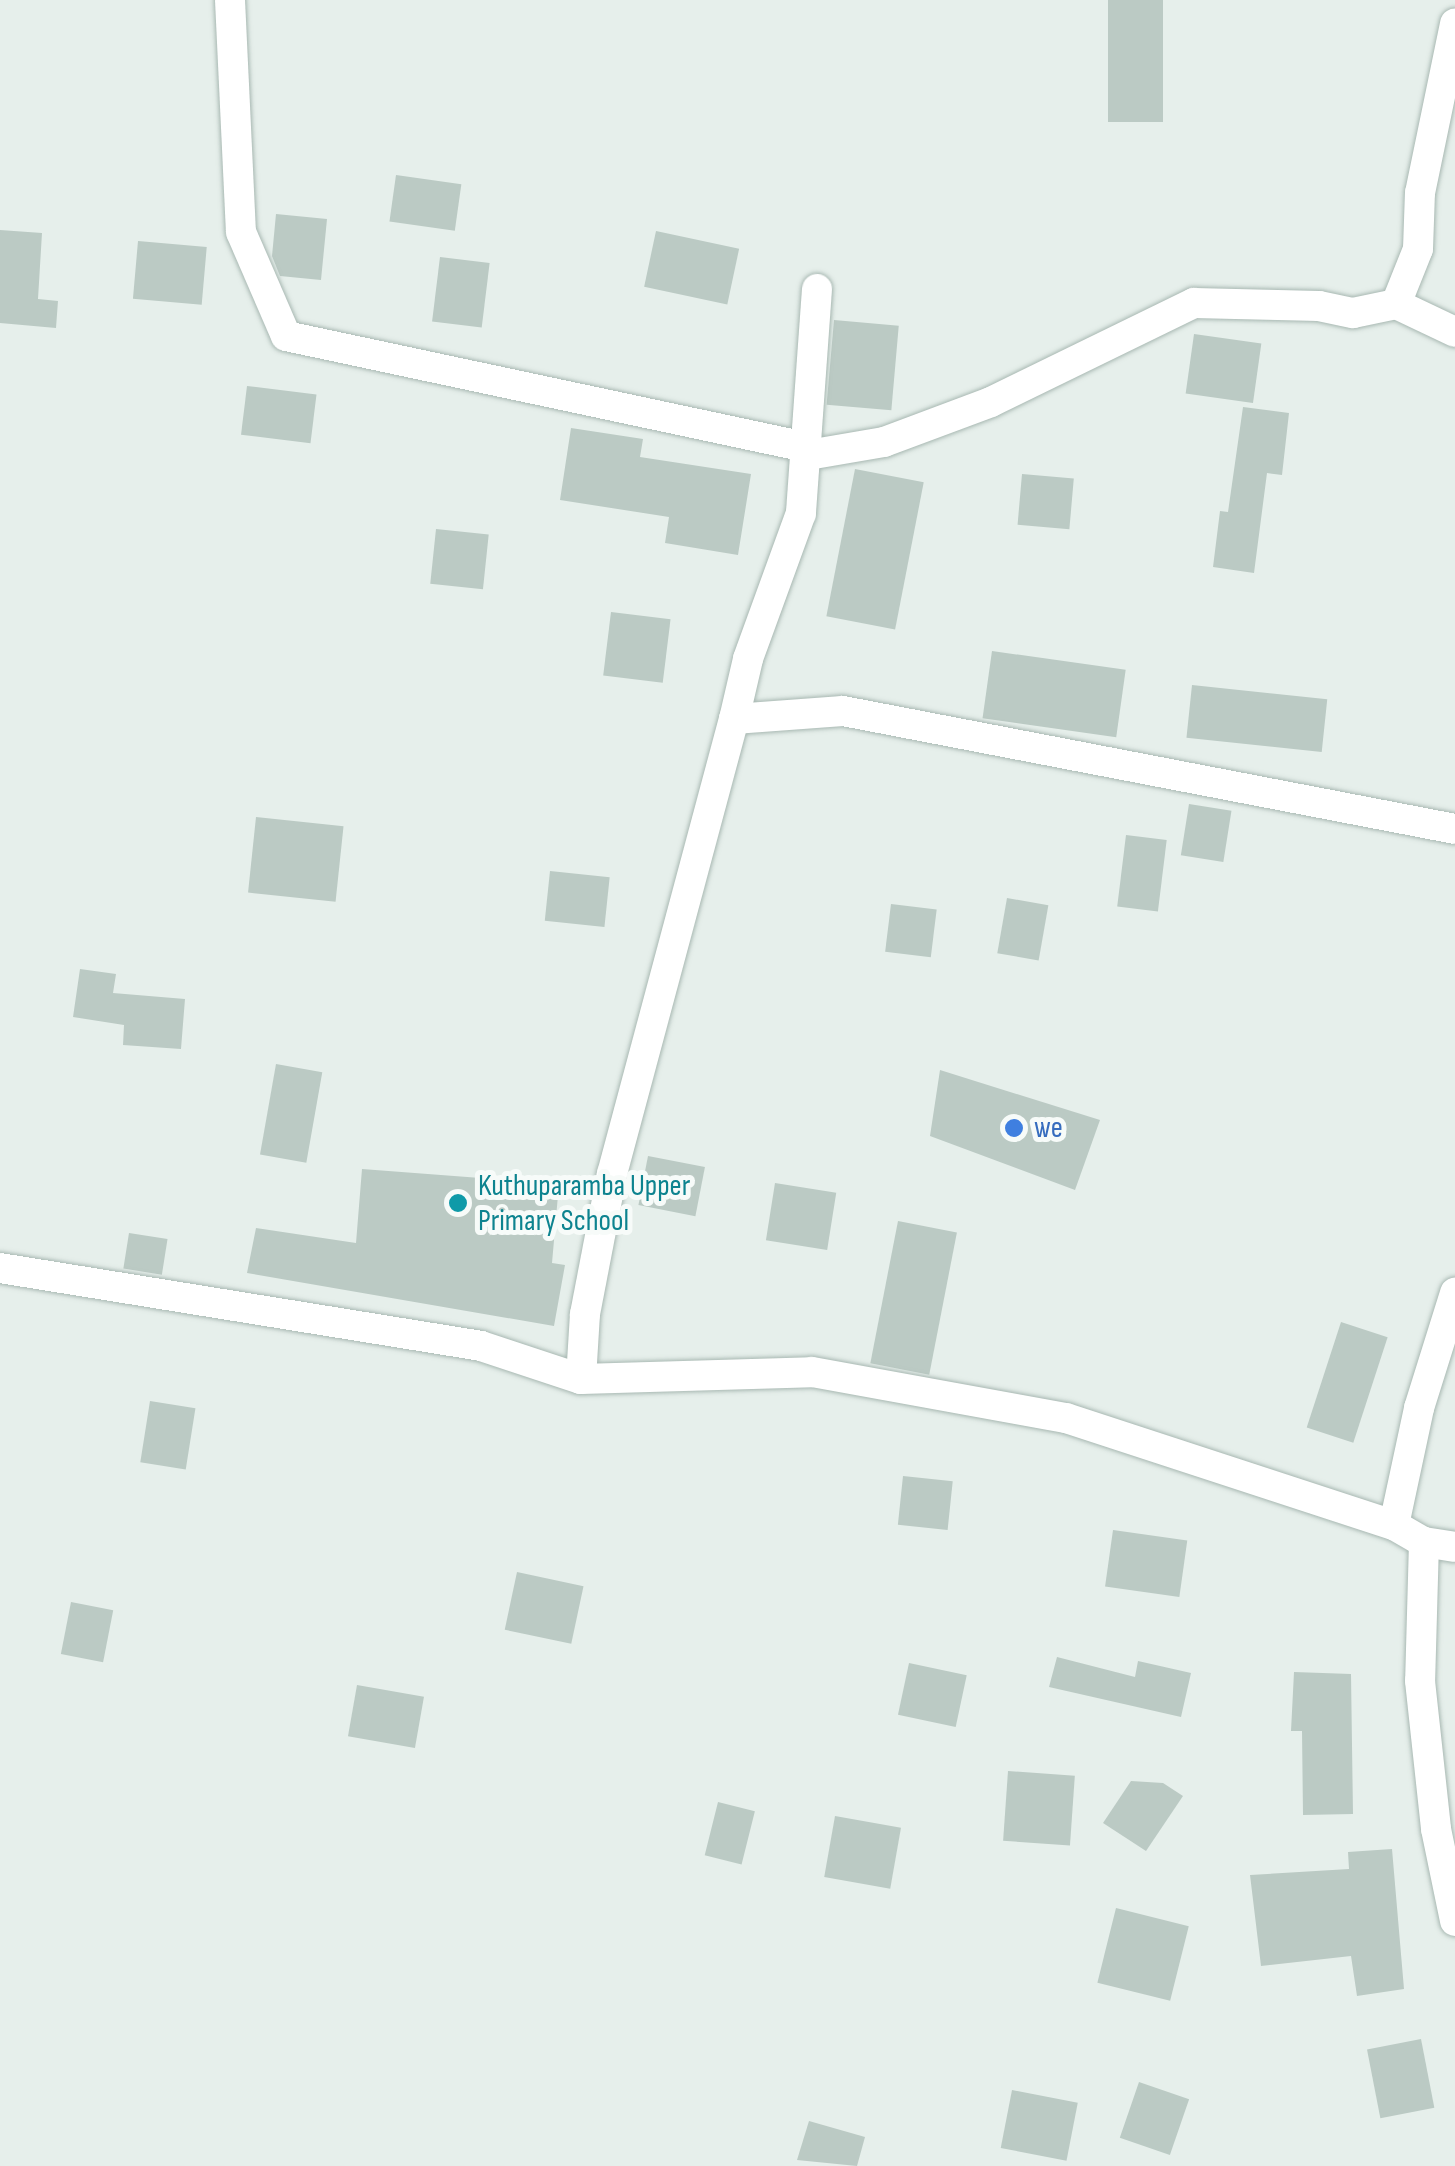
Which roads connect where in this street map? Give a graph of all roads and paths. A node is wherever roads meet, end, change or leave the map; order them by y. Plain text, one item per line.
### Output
1 (230, 0) edge
2 (1455, 24) edge
3 (817, 289) dead end
4 (1396, 304) junction
5 (1455, 332) edge
6 (804, 450) junction
7 (734, 719) junction
8 (1455, 830) edge
9 (0, 1268) edge
10 (1455, 1293) edge
11 (581, 1379) junction
12 (1394, 1526) junction
13 (1424, 1542) junction
14 (1455, 1546) edge
15 (1455, 1921) edge

1 - 6 street
2 - 4 street
3 - 6 street
4 - 5 street
4 - 6 street
6 - 7 street
7 - 8 street
7 - 11 street
9 - 11 street
10 - 12 street
11 - 12 street
12 - 13 street
13 - 14 street
13 - 15 street

